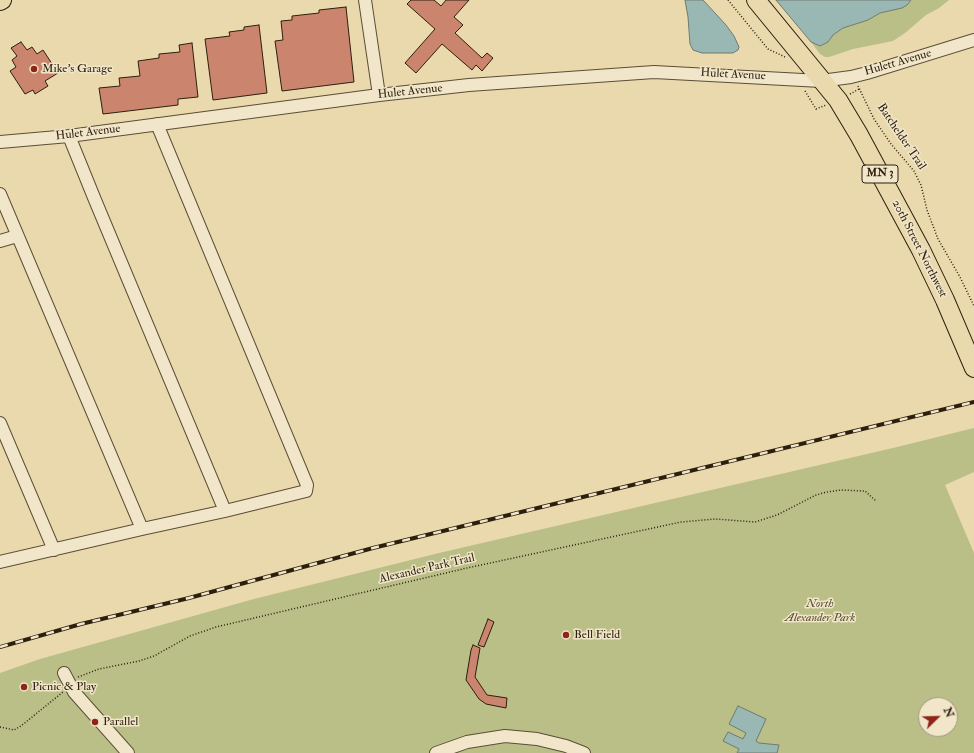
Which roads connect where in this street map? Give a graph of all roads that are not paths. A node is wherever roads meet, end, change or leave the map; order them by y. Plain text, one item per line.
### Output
1 (365, 0) edge
2 (756, 0) edge
3 (974, 40) edge
4 (821, 81) junction
5 (379, 95) junction
6 (157, 124) junction
7 (69, 136) junction
8 (0, 142) edge
9 (0, 194) edge
10 (17, 236) junction
11 (0, 241) edge
12 (974, 368) edge
13 (0, 423) edge
14 (225, 511) junction
15 (142, 529) junction
16 (54, 550) junction
17 (0, 562) edge
18 (64, 673) dead end
19 (128, 753) edge
20 (436, 753) edge
21 (584, 753) edge

1 - 5 street
2 - 4 highway, 20th Street Northwest / MN 3
3 - 4 street, Hulett Avenue
4 - 5 street, Hulet Avenue
4 - 12 highway, 20th Street Northwest / MN 3
5 - 6 street, Hulet Avenue
6 - 7 street, Hulet Avenue
6 - 14 street
7 - 8 street, Hulet Avenue
7 - 14 street
9 - 10 street
10 - 11 street
10 - 15 street
13 - 16 street
14 - 15 street
15 - 16 street
16 - 17 street
18 - 19 street
20 - 21 street

